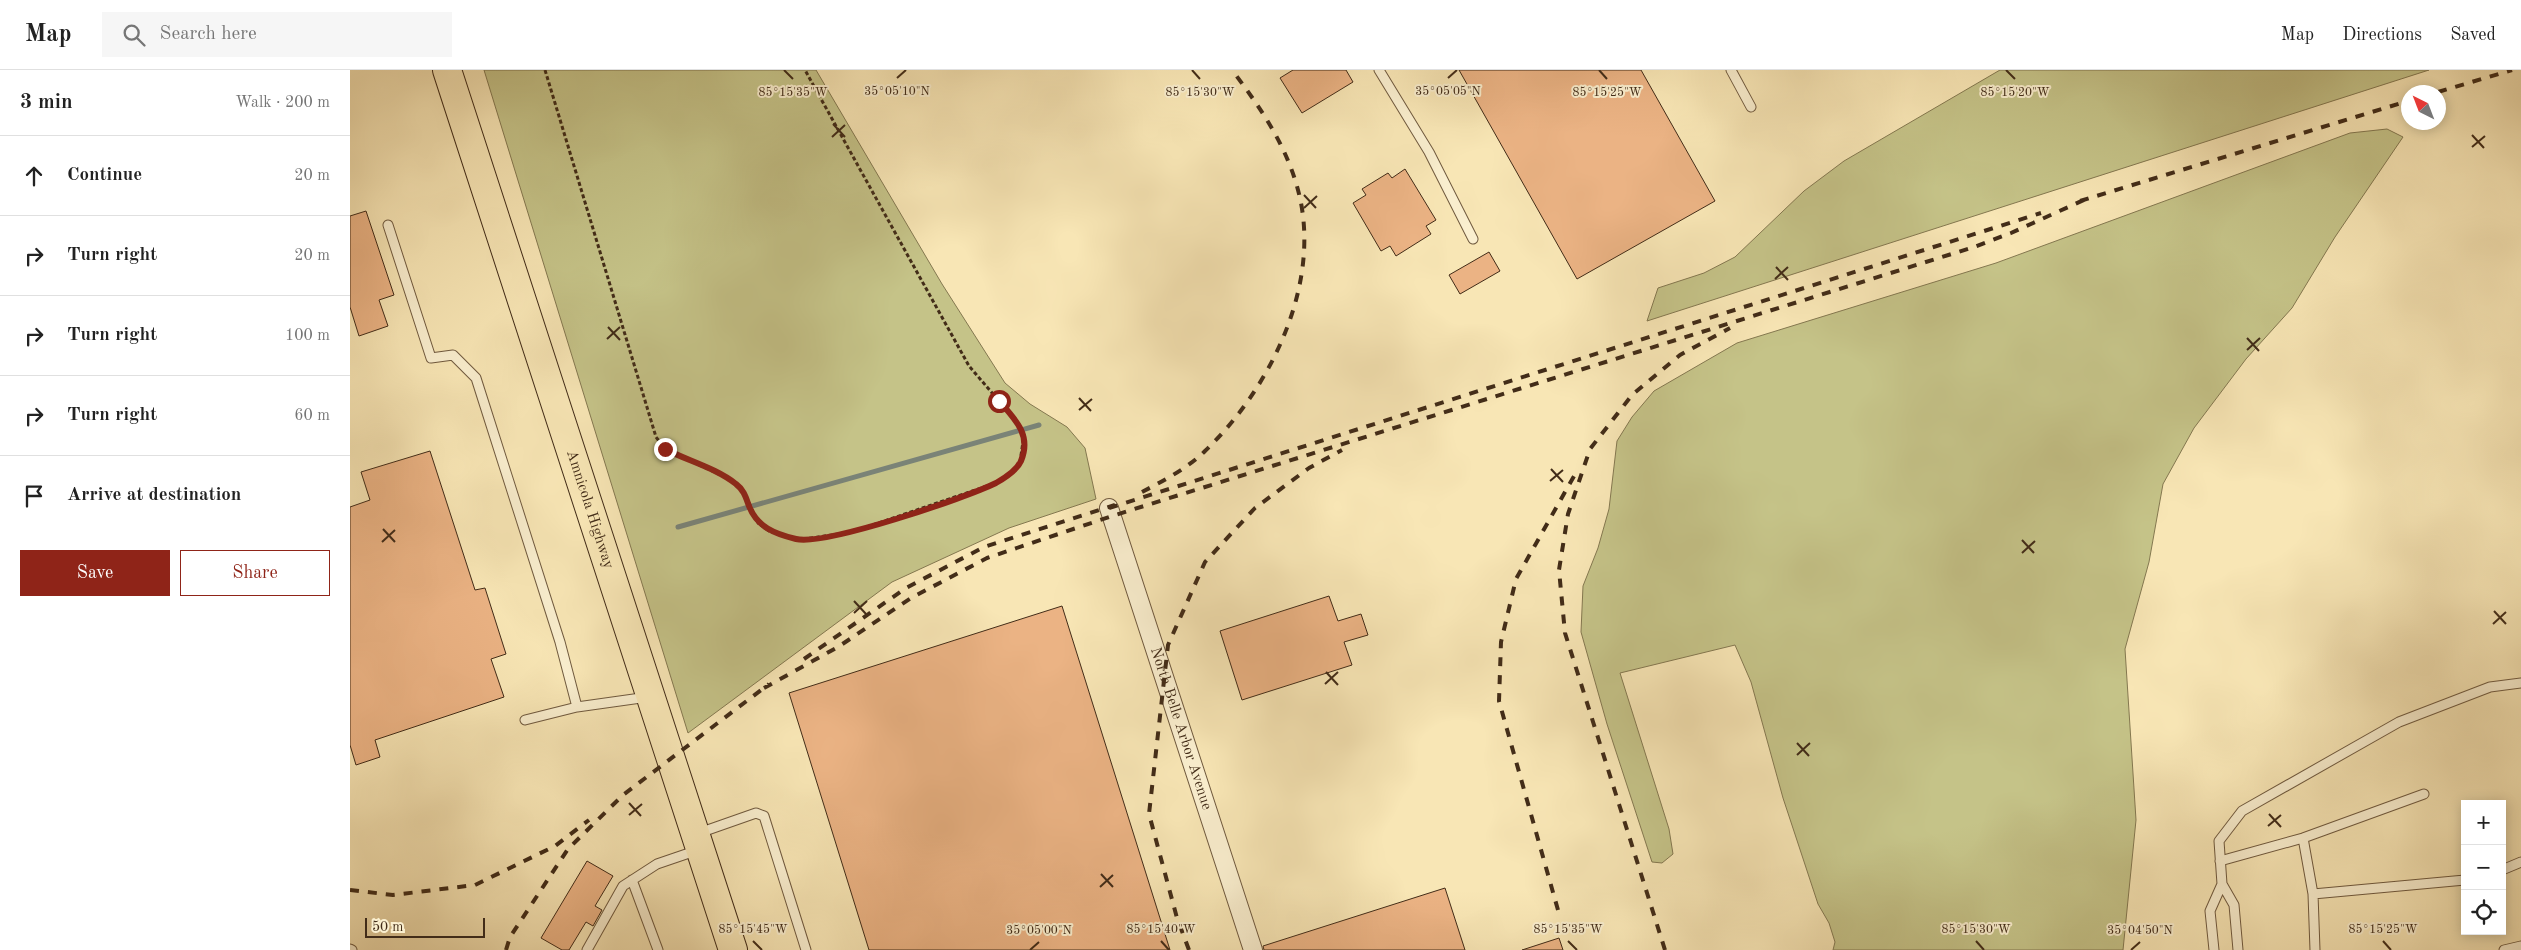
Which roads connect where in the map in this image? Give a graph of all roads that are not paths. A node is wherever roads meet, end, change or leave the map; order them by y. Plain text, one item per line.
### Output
1 (446, 70) edge
2 (1379, 70) edge
3 (1732, 70) edge
4 (1751, 107) dead end
5 (388, 224) dead end
6 (1473, 239) dead end
7 (1110, 508) dead end
8 (2521, 683) edge
9 (650, 696) junction
10 (577, 707) junction
11 (525, 720) dead end
12 (2424, 794) dead end
13 (2303, 838) junction
14 (698, 842) junction
15 (2220, 861) junction
16 (2521, 862) edge
17 (2506, 868) edge
18 (632, 880) junction
19 (2461, 880) edge
20 (2222, 884) junction
21 (2313, 894) junction
22 (2521, 946) edge
23 (587, 950) edge
24 (658, 950) edge
25 (734, 950) edge
26 (806, 950) edge
27 (1253, 950) edge
28 (2214, 950) edge
29 (2238, 950) edge
30 (2316, 950) edge
31 (2504, 950) edge

1 - 9 main road, Amnicola Highway
2 - 6 lane
3 - 4 lane
5 - 10 lane
7 - 27 street, North Belle Arbor Avenue
8 - 15 lane
9 - 10 lane
9 - 14 main road, Amnicola Highway
10 - 11 lane
12 - 13 lane
13 - 15 lane
13 - 21 lane
14 - 18 lane
14 - 25 main road, Amnicola Highway
14 - 26 lane
15 - 20 lane
16 - 17 lane
18 - 23 lane
18 - 24 lane
19 - 21 lane
20 - 28 lane
20 - 29 lane
21 - 30 lane
22 - 31 lane

